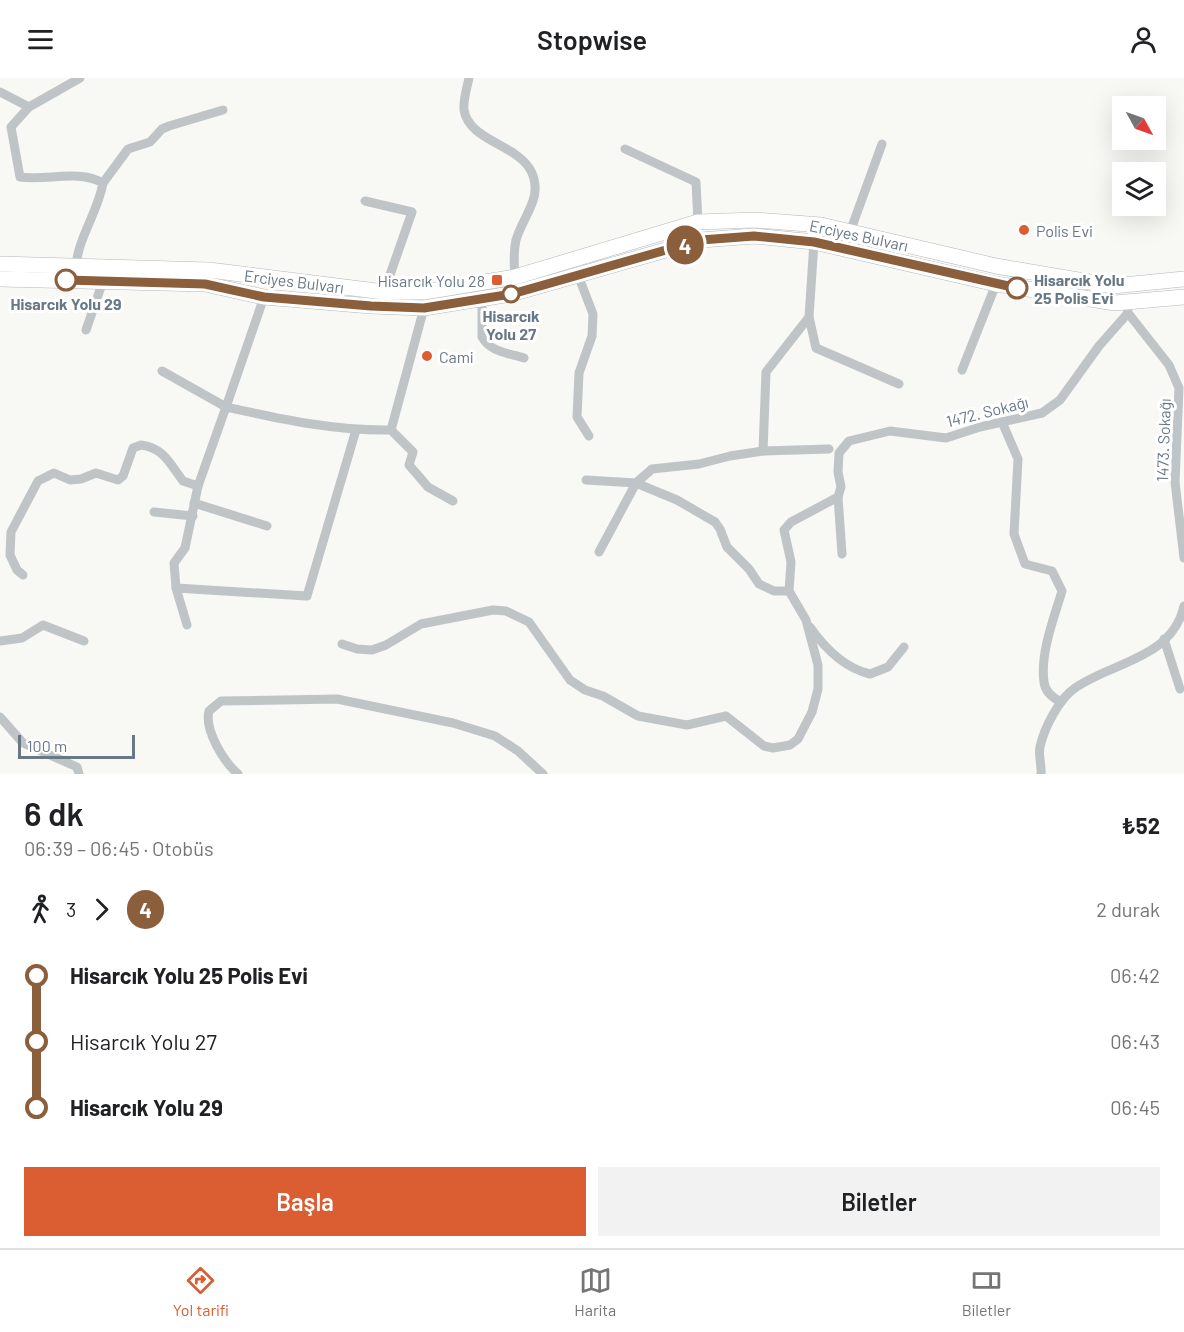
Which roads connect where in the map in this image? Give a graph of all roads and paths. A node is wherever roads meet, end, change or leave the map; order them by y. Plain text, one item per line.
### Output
1 (80, 78) edge
2 (469, 78) edge
3 (0, 92) edge
4 (29, 107) junction
5 (223, 110) dead end
6 (882, 144) dead end
7 (625, 149) dead end
8 (103, 183) junction
9 (365, 201) dead end
10 (698, 222) junction
11 (850, 232) junction
12 (814, 242) junction
13 (0, 264) edge
14 (76, 265) junction
15 (578, 275) junction
16 (516, 277) junction
17 (0, 279) edge
18 (1184, 279) edge
19 (103, 281) junction
20 (996, 284) junction
21 (384, 292) junction
22 (264, 297) junction
23 (1184, 297) edge
24 (482, 298) junction
25 (424, 308) junction
26 (1127, 308) junction
27 (809, 317) junction
28 (86, 330) dead end
29 (524, 358) dead end
30 (962, 370) dead end
31 (162, 371) dead end
32 (899, 384) dead end
33 (226, 407) junction
34 (1002, 422) junction
35 (357, 430) junction
36 (391, 430) junction
37 (590, 436) dead end
38 (829, 449) dead end
39 (762, 451) junction
40 (586, 480) dead end
41 (636, 483) junction
42 (198, 486) junction
43 (838, 497) junction
44 (453, 501) dead end
45 (194, 503) junction
46 (154, 512) dead end
47 (194, 516) junction
48 (267, 526) dead end
49 (599, 552) dead end
50 (842, 554) dead end
51 (1184, 558) edge
52 (22, 575) dead end
53 (176, 588) junction
54 (789, 591) junction
55 (1184, 606) edge
56 (806, 620) junction
57 (187, 625) dead end
58 (1164, 639) junction
59 (0, 641) edge
60 (84, 641) dead end
61 (342, 644) dead end
62 (904, 647) dead end
63 (1180, 689) dead end
64 (1061, 702) junction
65 (0, 717) edge
66 (79, 774) edge
67 (238, 774) edge
68 (543, 774) edge
69 (1041, 774) edge

1 - 4 street
2 - 16 street
3 - 4 street
4 - 8 street
5 - 8 street
6 - 11 street
7 - 10 street
8 - 14 street
9 - 21 street
10 - 11 highway, Erciyes Bulvarı
10 - 16 highway, Erciyes Bulvarı
11 - 18 highway, Erciyes Bulvarı
12 - 15 highway, Erciyes Bulvarı
12 - 20 highway, Erciyes Bulvarı
12 - 27 street
13 - 14 highway, Erciyes Bulvarı
14 - 21 highway, Erciyes Bulvarı
15 - 24 highway, Erciyes Bulvarı
15 - 37 street
16 - 21 highway, Erciyes Bulvarı
17 - 19 highway, Erciyes Bulvarı
19 - 22 highway, Erciyes Bulvarı
19 - 28 street
20 - 26 highway, Erciyes Bulvarı
20 - 30 street
22 - 25 highway, Erciyes Bulvarı
22 - 33 street
23 - 26 highway, Erciyes Bulvarı
24 - 25 highway, Erciyes Bulvarı
24 - 29 street
25 - 36 street
26 - 34 street, 1472. Sokağı
26 - 51 street, 1473. Sokağı
27 - 32 street
27 - 39 street
31 - 33 street
33 - 35 street
33 - 42 street
34 - 43 street, 1472. Sokağı
34 - 64 street
35 - 36 street
35 - 53 street
36 - 44 street
38 - 39 street
39 - 41 street
40 - 41 street
41 - 49 street
41 - 54 street
42 - 45 street
42 - 52 street
43 - 50 street, 1472. Sokağı
43 - 54 street
45 - 47 street
45 - 48 street
46 - 47 street
47 - 53 street
53 - 57 street
54 - 56 street
55 - 58 street
56 - 61 street
56 - 62 street
58 - 63 street
58 - 64 street
59 - 60 street
64 - 69 street
65 - 66 street
67 - 68 street

